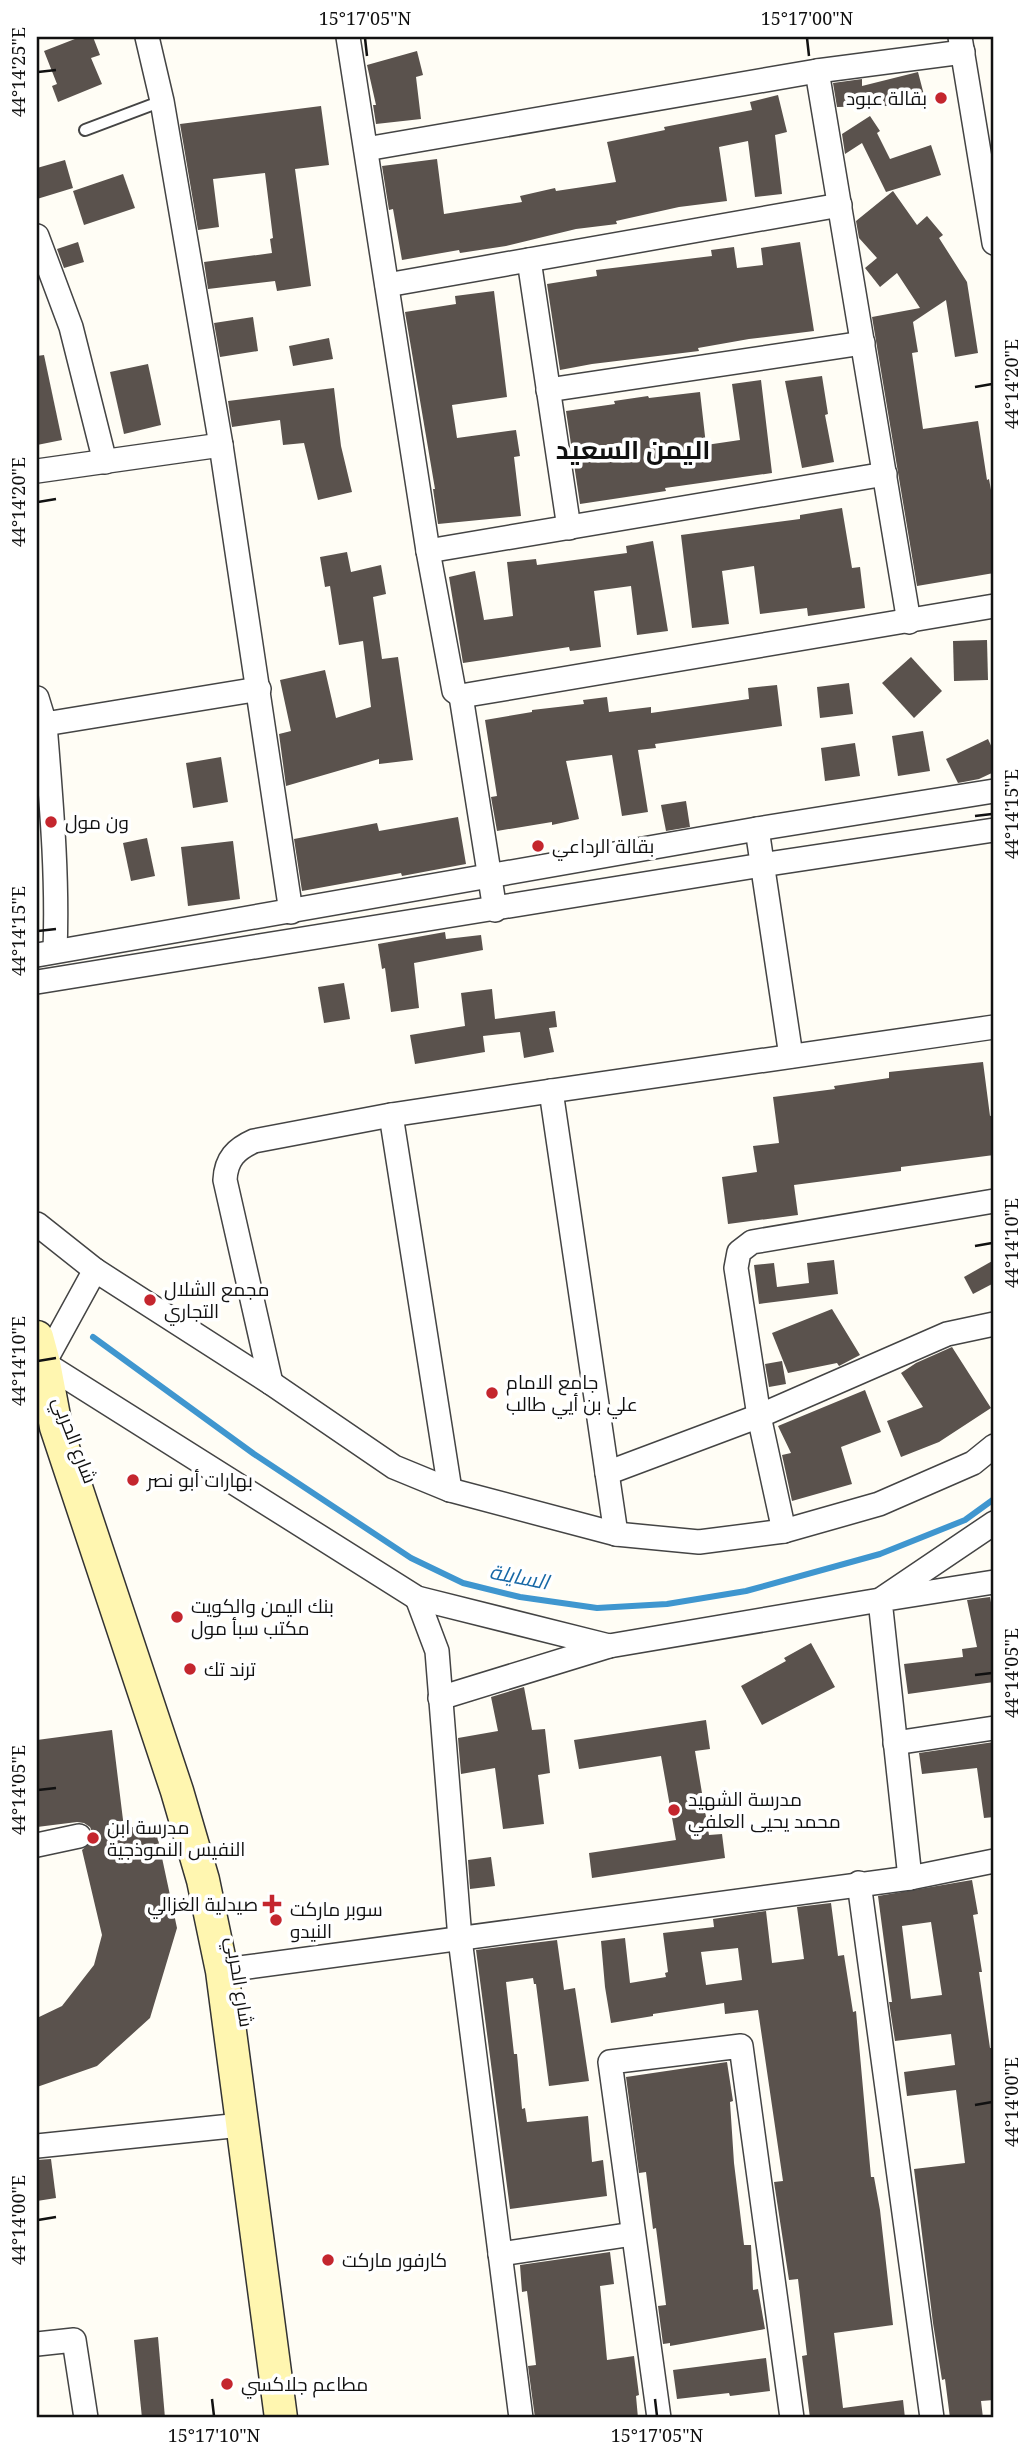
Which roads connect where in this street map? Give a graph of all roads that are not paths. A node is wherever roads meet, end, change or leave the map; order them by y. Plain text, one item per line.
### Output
1 (147, 37) edge
2 (348, 37) edge
3 (962, 44) edge
4 (817, 71) junction
5 (162, 101) junction
6 (85, 130) dead end
7 (366, 149) junction
8 (840, 205) junction
9 (991, 205) edge
10 (37, 236) edge
11 (994, 243) edge
12 (529, 260) junction
13 (387, 285) junction
14 (863, 343) junction
15 (548, 390) junction
16 (221, 445) junction
17 (105, 461) junction
18 (37, 471) edge
19 (885, 474) junction
20 (569, 528) junction
21 (428, 551) junction
22 (994, 606) edge
23 (909, 622) junction
24 (259, 689) junction
25 (461, 696) junction
26 (37, 698) edge
27 (45, 724) junction
28 (994, 791) edge
29 (757, 829) junction
30 (994, 830) edge
31 (762, 865) junction
32 (490, 876) junction
33 (495, 910) junction
34 (291, 912) junction
35 (46, 953) edge
36 (37, 982) edge
37 (994, 1027) edge
38 (791, 1056) junction
39 (551, 1091) junction
40 (391, 1115) junction
41 (994, 1201) edge
42 (37, 1224) edge
43 (95, 1270) junction
44 (994, 1324) edge
45 (39, 1355) edge
46 (271, 1383) junction
47 (760, 1416) junction
48 (994, 1446) edge
49 (607, 1473) junction
50 (450, 1490) junction
51 (994, 1523) edge
52 (784, 1531) junction
53 (616, 1534) junction
54 (994, 1582) edge
55 (417, 1598) junction
56 (880, 1600) junction
57 (609, 1646) junction
58 (440, 1698) junction
59 (994, 1728) edge
60 (895, 1743) junction
61 (79, 1836) dead end
62 (37, 1845) edge
63 (994, 1861) edge
64 (910, 1878) junction
65 (859, 1883) junction
66 (460, 1939) junction
67 (240, 1968) junction
68 (241, 2125) junction
69 (37, 2142) edge
70 (633, 2234) junction
71 (500, 2254) junction
72 (37, 2344) edge
73 (86, 2418) edge
74 (281, 2418) edge
75 (300, 2418) edge
76 (521, 2418) edge
77 (659, 2418) edge
78 (792, 2418) edge
79 (932, 2418) edge

1 - 5 street
2 - 7 street
3 - 4 street
3 - 9 street
4 - 7 street
4 - 8 street
5 - 6 lane
5 - 16 street
7 - 13 street
8 - 12 street
8 - 14 street
9 - 11 street
10 - 17 street
12 - 13 street
12 - 15 street
13 - 21 street
14 - 15 street
14 - 19 street
15 - 20 street
16 - 17 street
16 - 24 street
17 - 18 street
19 - 20 street
19 - 23 street
20 - 21 street
21 - 25 street
22 - 23 street
23 - 25 street
24 - 27 street
24 - 34 street
25 - 32 street
26 - 27 street
27 - 35 street
28 - 29 street
29 - 31 street
29 - 32 street
30 - 31 street
31 - 33 street
31 - 38 street
32 - 33 street
32 - 34 street
33 - 36 street
34 - 35 street
37 - 38 street
38 - 39 street
39 - 40 street
39 - 49 street
40 - 46 street
40 - 50 street
41 - 47 street
42 - 43 street
43 - 45 street
43 - 46 street
44 - 47 street
45 - 55 street
45 - 67 street, شارع الحربي
45 - 68 street, شارع الحربي
46 - 50 street
47 - 49 street
47 - 52 street
48 - 52 street
49 - 53 street
50 - 53 street
51 - 56 street
52 - 53 street
54 - 56 street
55 - 57 street
55 - 58 street
56 - 57 street
56 - 60 street
57 - 58 street
58 - 66 street
59 - 60 street
60 - 64 street
61 - 62 street
63 - 64 street
64 - 65 street
65 - 66 street
65 - 79 street
66 - 67 street
66 - 71 street
67 - 75 street, شارع الحربي
68 - 69 street
68 - 74 street, شارع الحربي
70 - 71 street
70 - 77 street
70 - 78 street
71 - 76 street
72 - 73 street

